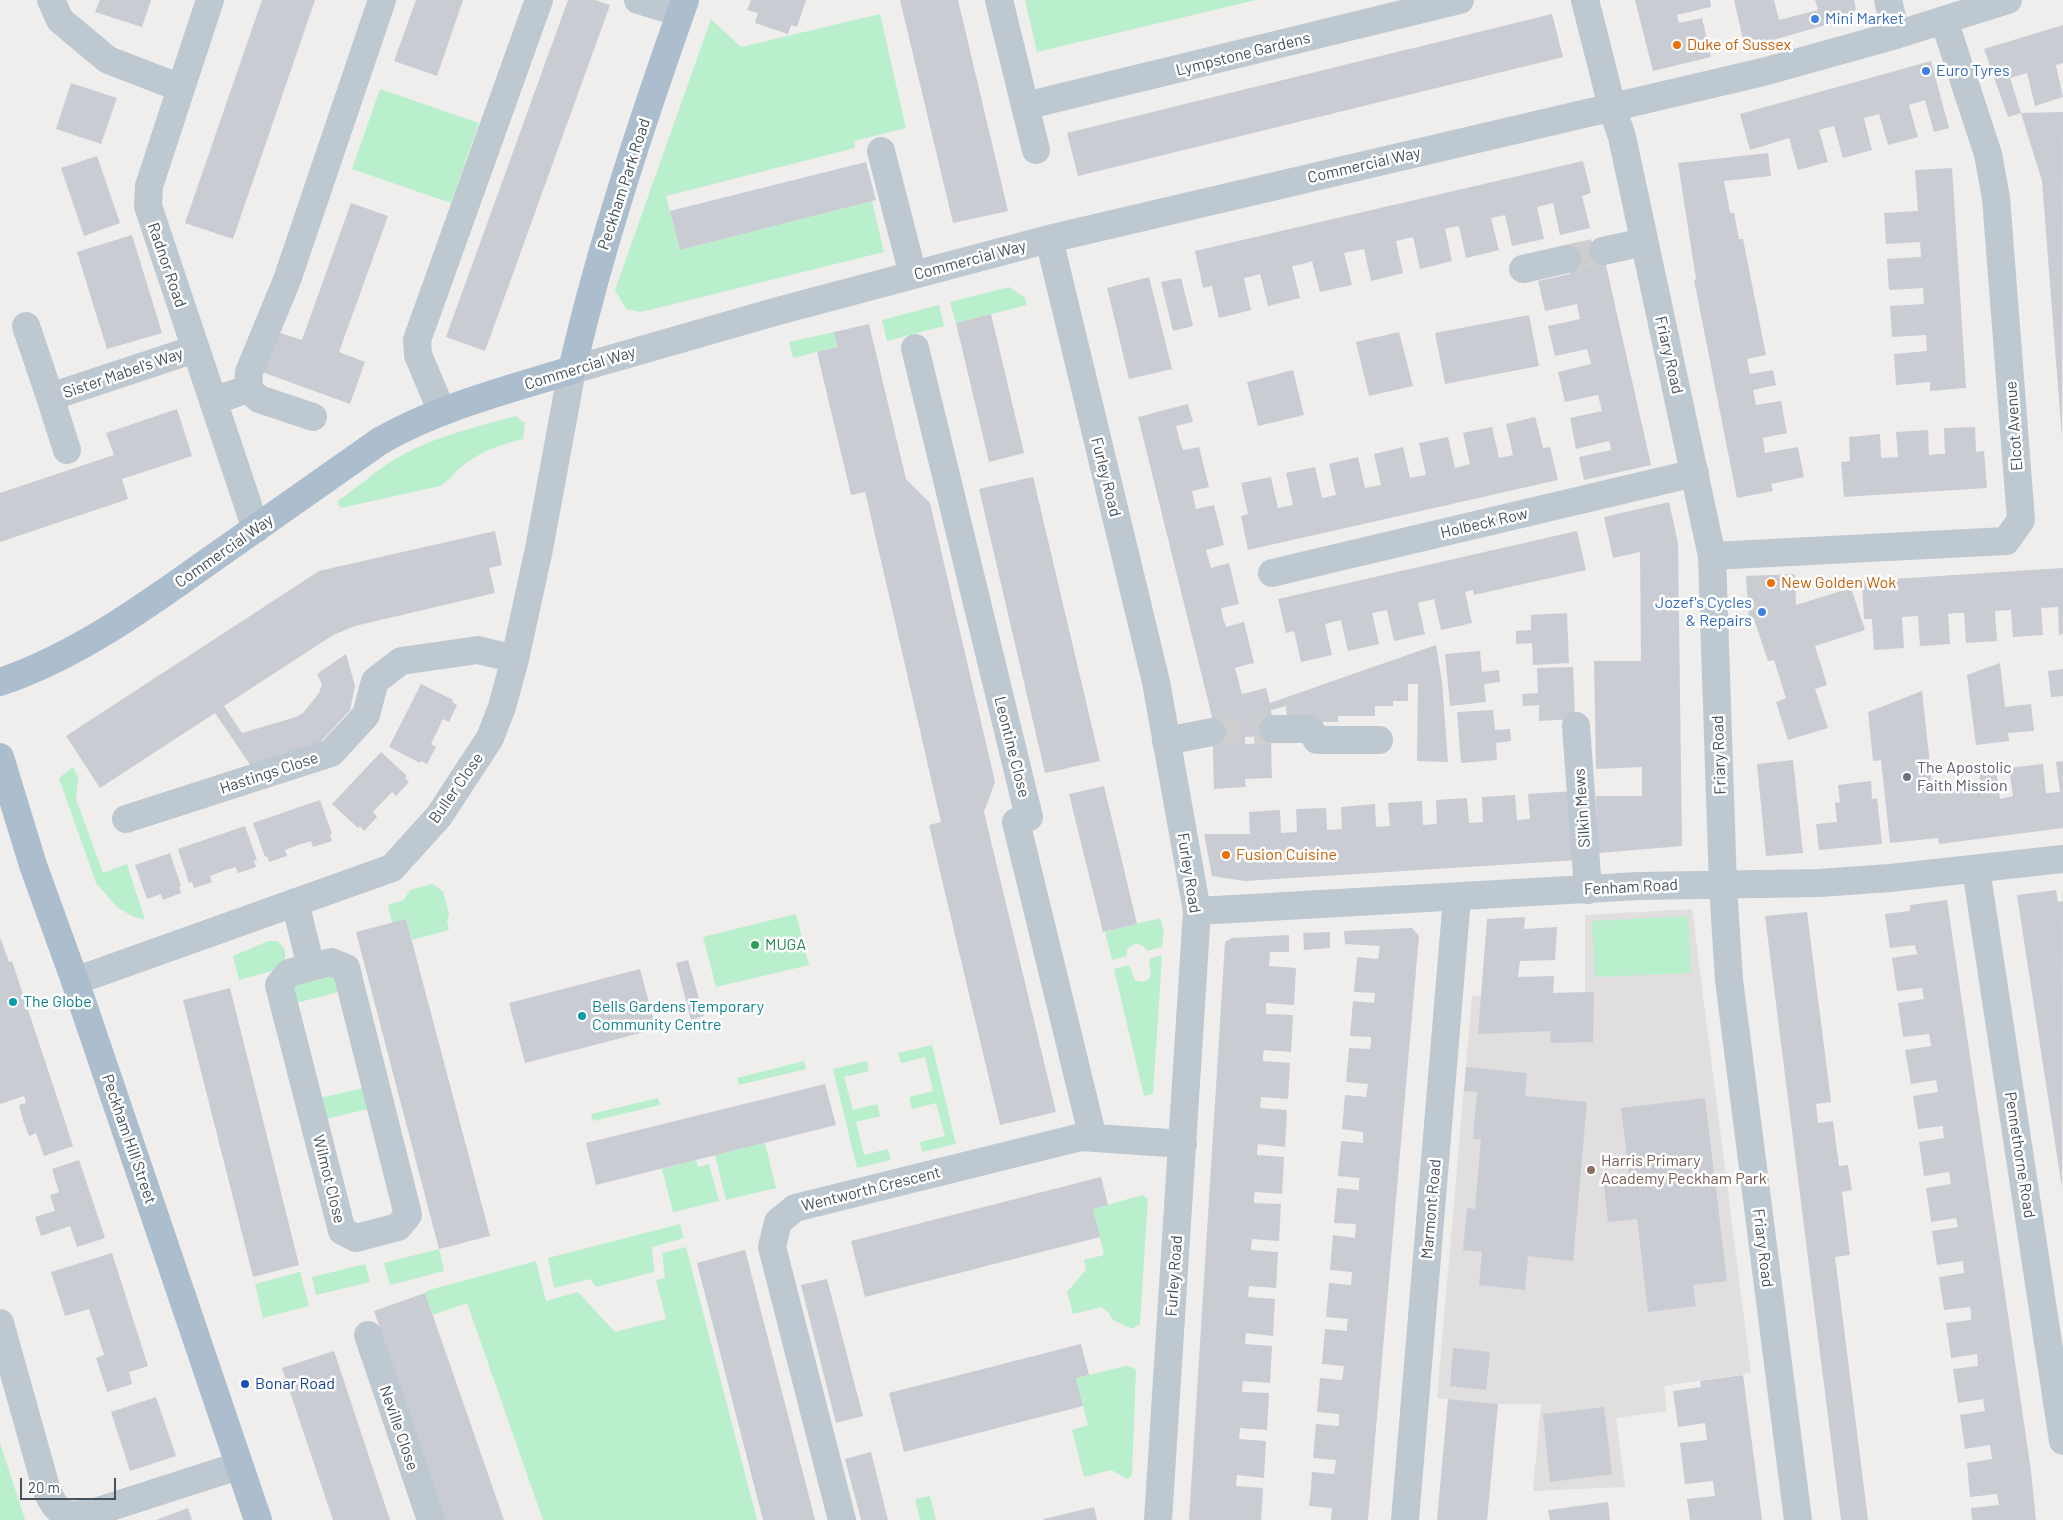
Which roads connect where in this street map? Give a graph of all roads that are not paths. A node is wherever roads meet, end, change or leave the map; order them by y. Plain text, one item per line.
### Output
1 (51, 0) edge
2 (210, 0) edge
3 (382, 0) edge
4 (540, 0) edge
5 (638, 0) edge
6 (999, 0) edge
7 (1460, 0) edge
8 (1585, 0) edge
9 (1888, 0) edge
10 (2008, 0) edge
11 (682, 7) edge
12 (1944, 20) junction
13 (1896, 35) junction
14 (181, 88) junction
15 (1025, 106) junction
16 (1612, 107) junction
17 (1036, 150) dead end
18 (881, 151) dead end
19 (1050, 239) junction
20 (1644, 242) junction
21 (1603, 251) tunnel mouth
22 (1567, 259) tunnel mouth
23 (1523, 269) dead end
24 (913, 275) junction
25 (26, 326) dead end
26 (915, 348) dead end
27 (195, 349) junction
28 (572, 370) junction
29 (248, 389) junction
30 (50, 398) junction
31 (213, 401) junction
32 (442, 412) junction
33 (313, 417) dead end
34 (67, 450) dead end
35 (1696, 474) junction
36 (256, 529) junction
37 (1712, 556) junction
38 (1272, 573) dead end
39 (516, 659) junction
40 (0, 682) edge
41 (1576, 726) dead end
42 (1273, 730) tunnel mouth
43 (1212, 732) tunnel mouth
44 (1379, 740) dead end
45 (1166, 741) junction
46 (0, 757) edge
47 (126, 819) dead end
48 (2063, 859) edge
49 (1976, 869) junction
50 (1723, 886) junction
51 (1588, 890) junction
52 (1457, 898) junction
53 (295, 902) junction
54 (1197, 911) junction
55 (312, 967) junction
56 (75, 981) junction
57 (1093, 1138) junction
58 (1183, 1144) junction
59 (0, 1323) edge
60 (368, 1335) dead end
61 (2063, 1441) edge
62 (238, 1466) junction
63 (96, 1516) edge
64 (258, 1520) edge
65 (431, 1520) edge
66 (842, 1520) edge
67 (1158, 1520) edge
68 (1404, 1520) edge
69 (1798, 1520) edge

1 - 14 street
2 - 14 street, Radnor Road
3 - 29 street
4 - 32 street
5 - 11 street
6 - 15 street
7 - 15 street, Lympstone Gardens
8 - 16 street, Friary Road
9 - 13 street
10 - 12 street, Commercial Way
11 - 28 main road, Peckham Park Road
12 - 13 street, Commercial Way
12 - 37 street, Elcot Avenue
13 - 16 street, Commercial Way
14 - 27 street, Radnor Road
15 - 17 street
16 - 19 street, Commercial Way
16 - 20 street, Friary Road
18 - 24 street
19 - 24 street, Commercial Way
19 - 45 street, Furley Road
20 - 21 street
20 - 35 street, Friary Road
22 - 23 street
24 - 28 street, Commercial Way
25 - 30 street, Sister Mabel's Way
26 - 57 street, Leontine Close
27 - 30 street, Sister Mabel's Way
27 - 31 street, Radnor Road
28 - 32 main road, Commercial Way
28 - 39 street, Buller Close
29 - 31 street
29 - 33 street
30 - 34 street, Sister Mabel's Way
31 - 36 street, Radnor Road
32 - 36 main road, Commercial Way
35 - 37 street, Friary Road
35 - 38 street, Holbeck Row
36 - 40 main road, Commercial Way
37 - 50 street, Friary Road
39 - 47 street, Hastings Close
39 - 53 street, Buller Close
41 - 51 street, Silkin Mews
42 - 44 street
43 - 45 street
45 - 54 street, Furley Road
46 - 56 main road, Peckham Hill Street
48 - 49 street, Fenham Road
49 - 50 street, Fenham Road
49 - 61 street, Pennethorne Road
50 - 51 street, Fenham Road
50 - 69 street, Friary Road
51 - 52 street, Fenham Road
52 - 54 street, Fenham Road
52 - 68 street, Marmont Road
53 - 55 street
53 - 56 street, Buller Close
54 - 58 street, Furley Road
55 - 55 street, Wilmot Close
56 - 62 main road, Peckham Hill Street
57 - 58 street, Wentworth Crescent
57 - 66 street, Wentworth Crescent
58 - 67 street, Furley Road
59 - 63 street
60 - 65 street, Neville Close
62 - 63 street
62 - 64 main road, Peckham Hill Street

